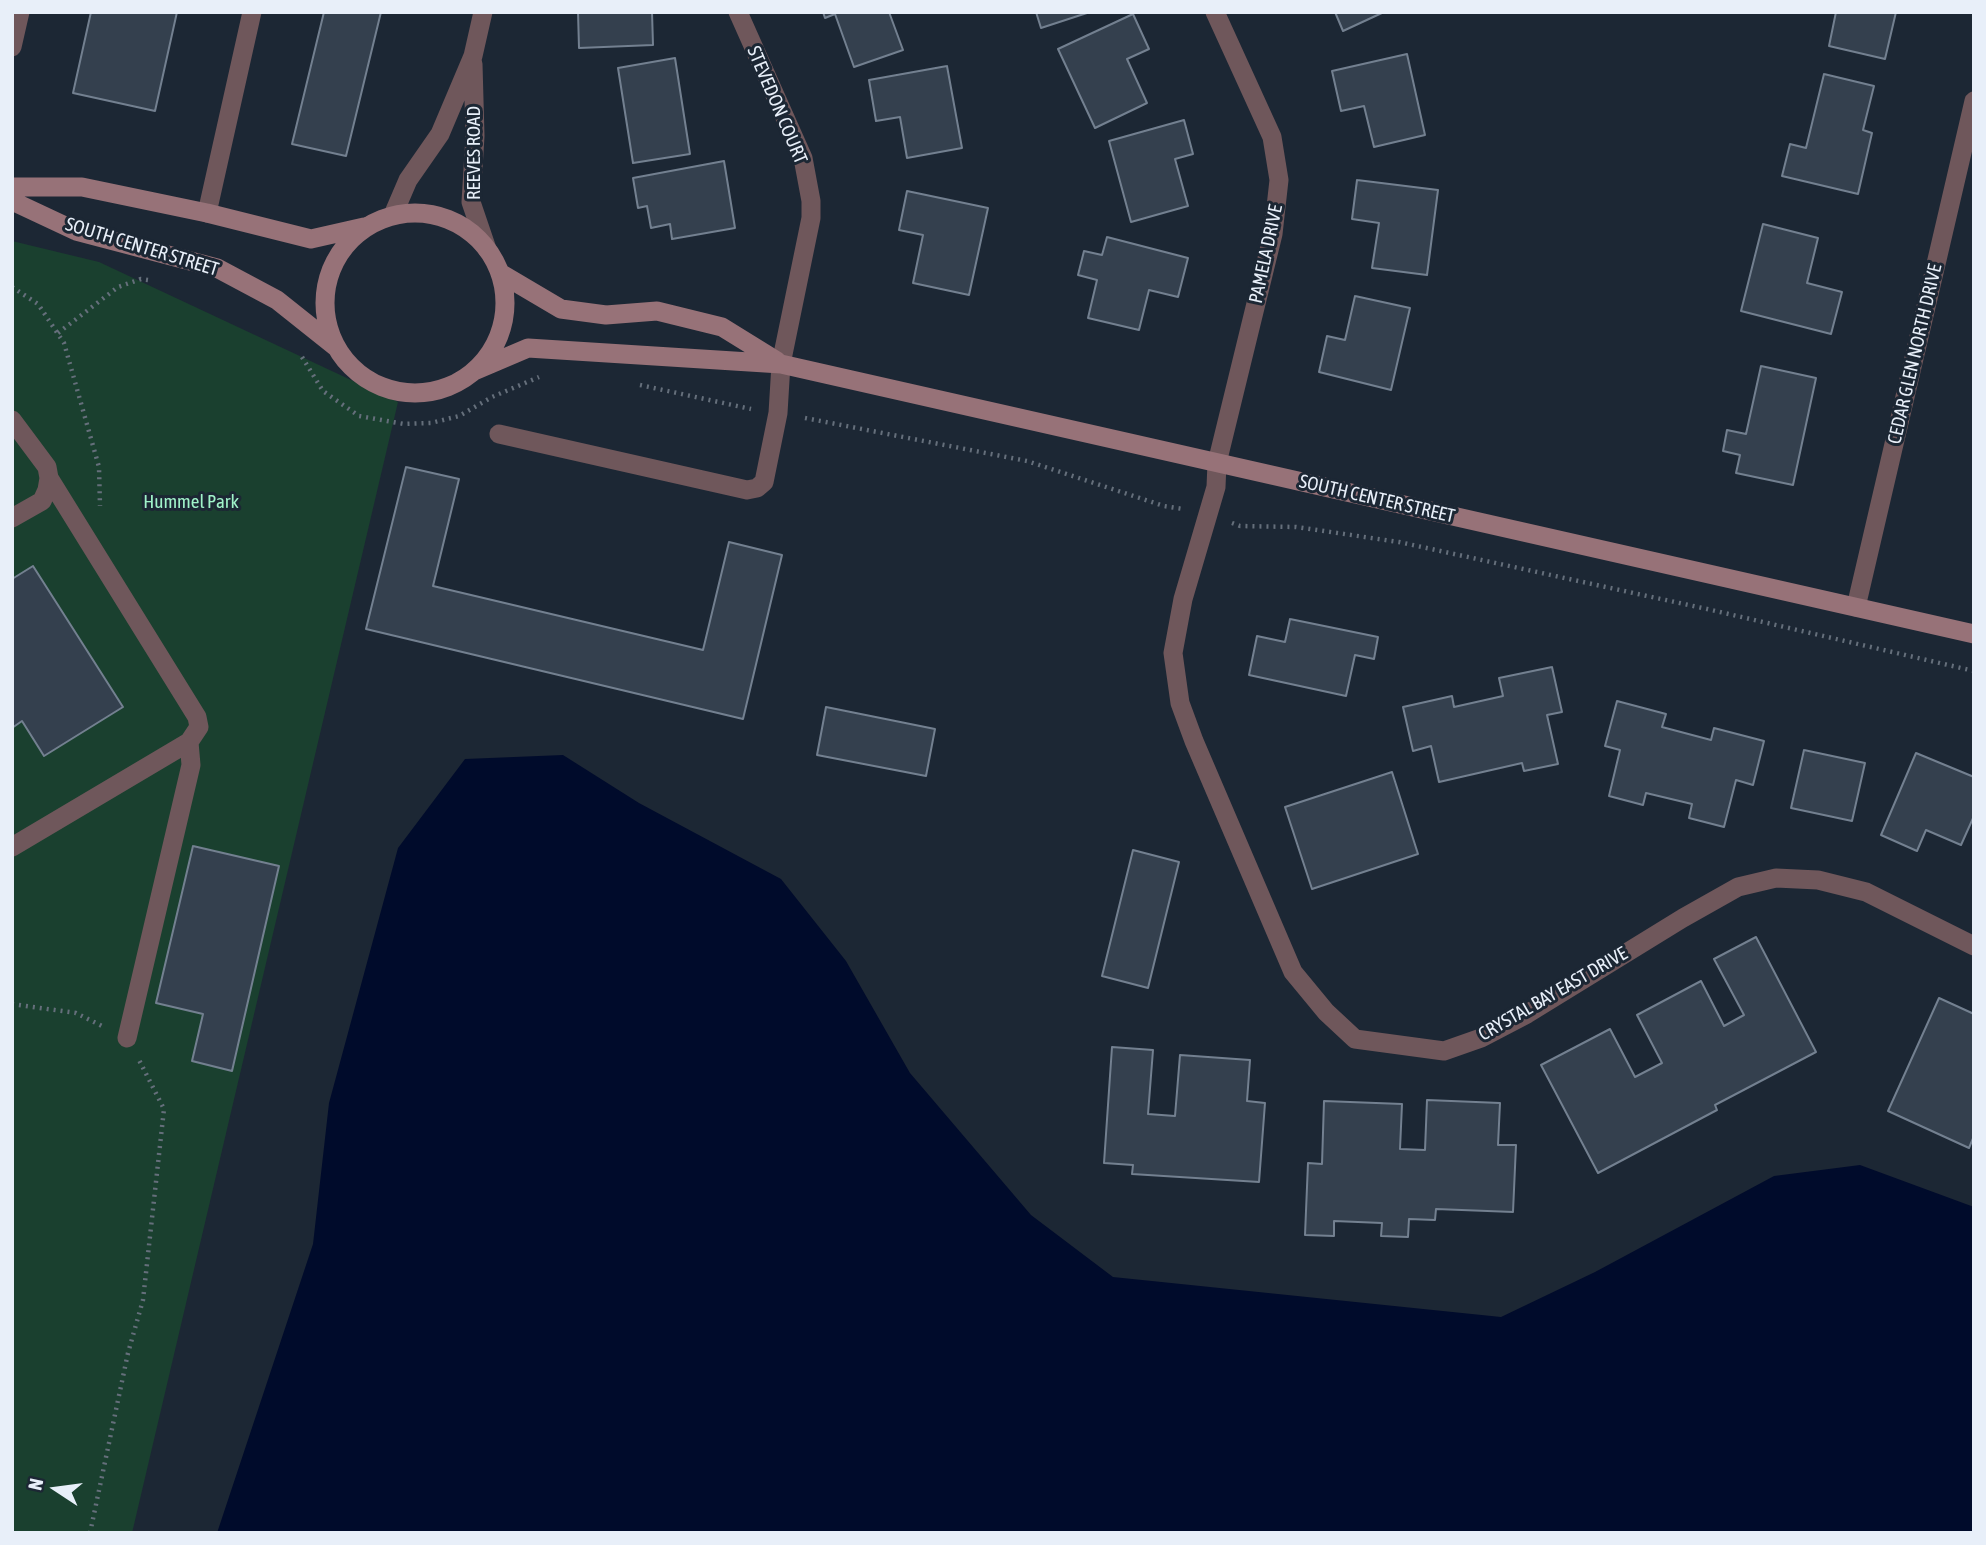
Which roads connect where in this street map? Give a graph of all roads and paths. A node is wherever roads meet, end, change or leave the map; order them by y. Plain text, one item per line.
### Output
1 (20, 12) edge
2 (252, 12) edge
3 (483, 12) edge
4 (738, 12) edge
5 (1215, 12) edge
6 (12, 47) edge
7 (473, 56) junction
8 (1974, 101) edge
9 (12, 187) edge
10 (12, 201) edge
11 (207, 212) junction
12 (393, 215) junction
13 (365, 227) junction
14 (488, 249) junction
15 (500, 273) junction
16 (154, 280) dead end
17 (58, 334) dead end
18 (296, 348) dead end
19 (336, 348) junction
20 (781, 364) junction
21 (474, 371) junction
22 (544, 375) dead end
23 (632, 383) dead end
24 (778, 413) junction
25 (12, 419) edge
26 (499, 434) dead end
27 (1217, 463) junction
28 (49, 478) junction
29 (1208, 514) junction
30 (12, 518) edge
31 (1856, 607) junction
32 (1974, 634) edge
33 (1974, 671) edge
34 (189, 742) junction
35 (12, 847) edge
36 (1974, 946) edge
37 (12, 1004) edge
38 (127, 1038) junction
39 (90, 1533) edge

1 - 6 street
2 - 11 street
3 - 7 street, REEVES ROAD
4 - 20 street, STEVEDON COURT
5 - 27 street, PAMELA DRIVE
7 - 12 street, REEVES ROAD
7 - 14 street, REEVES ROAD
8 - 31 street, CEDAR GLEN NORTH DRIVE
9 - 11 main road, SOUTH CENTER STREET
10 - 19 main road, SOUTH CENTER STREET
11 - 13 main road, SOUTH CENTER STREET
12 - 13 main road
12 - 14 main road
13 - 19 main road
14 - 15 main road
15 - 20 main road, SOUTH CENTER STREET
15 - 21 main road
16 - 17 path
18 - 22 path
19 - 21 main road
20 - 21 main road, SOUTH CENTER STREET
20 - 24 street, STEVEDON COURT
20 - 27 main road, SOUTH CENTER STREET
23 - 24 path
24 - 26 street, STEVEDON COURT
24 - 29 path
25 - 28 street
27 - 29 street, CRYSTAL BAY EAST DRIVE
27 - 31 main road, SOUTH CENTER STREET
28 - 30 street
28 - 34 street
29 - 33 path
29 - 36 street, CRYSTAL BAY EAST DRIVE
31 - 32 main road, SOUTH CENTER STREET
34 - 35 street
34 - 38 street
37 - 38 path
38 - 39 path

